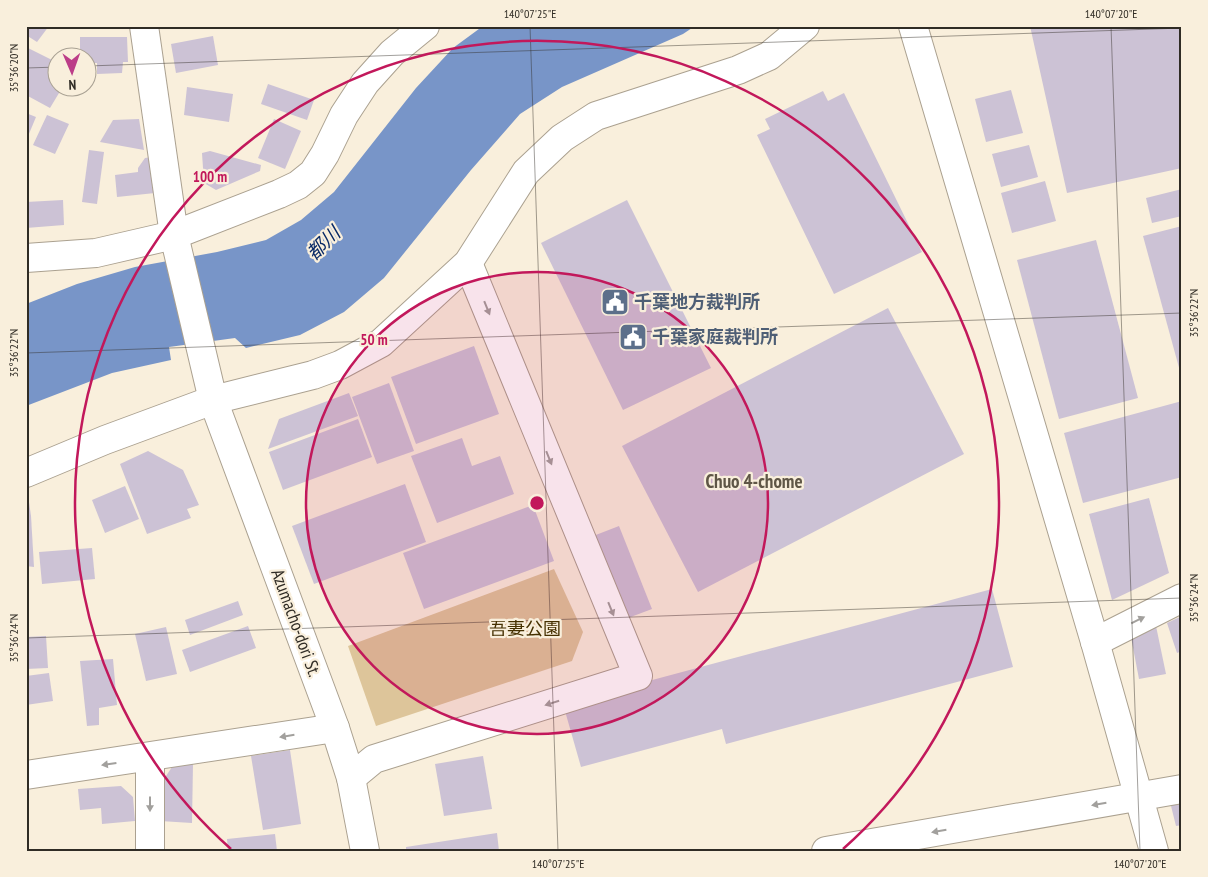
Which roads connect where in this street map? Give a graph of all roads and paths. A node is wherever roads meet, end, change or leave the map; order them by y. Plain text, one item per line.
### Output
1 (144, 26) edge
2 (425, 26) edge
3 (805, 26) edge
4 (913, 26) edge
5 (174, 235) junction
6 (26, 258) edge
7 (468, 263) junction
8 (213, 400) junction
9 (26, 473) edge
10 (1182, 598) edge
11 (1095, 642) junction
12 (335, 728) junction
13 (150, 758) junction
14 (26, 776) edge
15 (350, 778) junction
16 (1182, 789) edge
17 (1139, 797) junction
18 (150, 851) edge
19 (365, 851) edge
20 (826, 851) edge
21 (1154, 851) edge

1 - 5 street, Azumacho-dori St.
2 - 5 street
3 - 7 street
4 - 11 street
5 - 6 street
5 - 8 street, Azumacho-dori St.
7 - 8 street
7 -> 15 street
8 - 9 street
8 - 12 street, Azumacho-dori St.
11 -> 10 street
11 - 17 street
12 -> 13 street
12 - 15 street, Azumacho-dori St.
13 -> 14 street
13 -> 18 street
15 - 19 street, Azumacho-dori St.
16 - 17 street
17 -> 20 street
17 - 21 street

